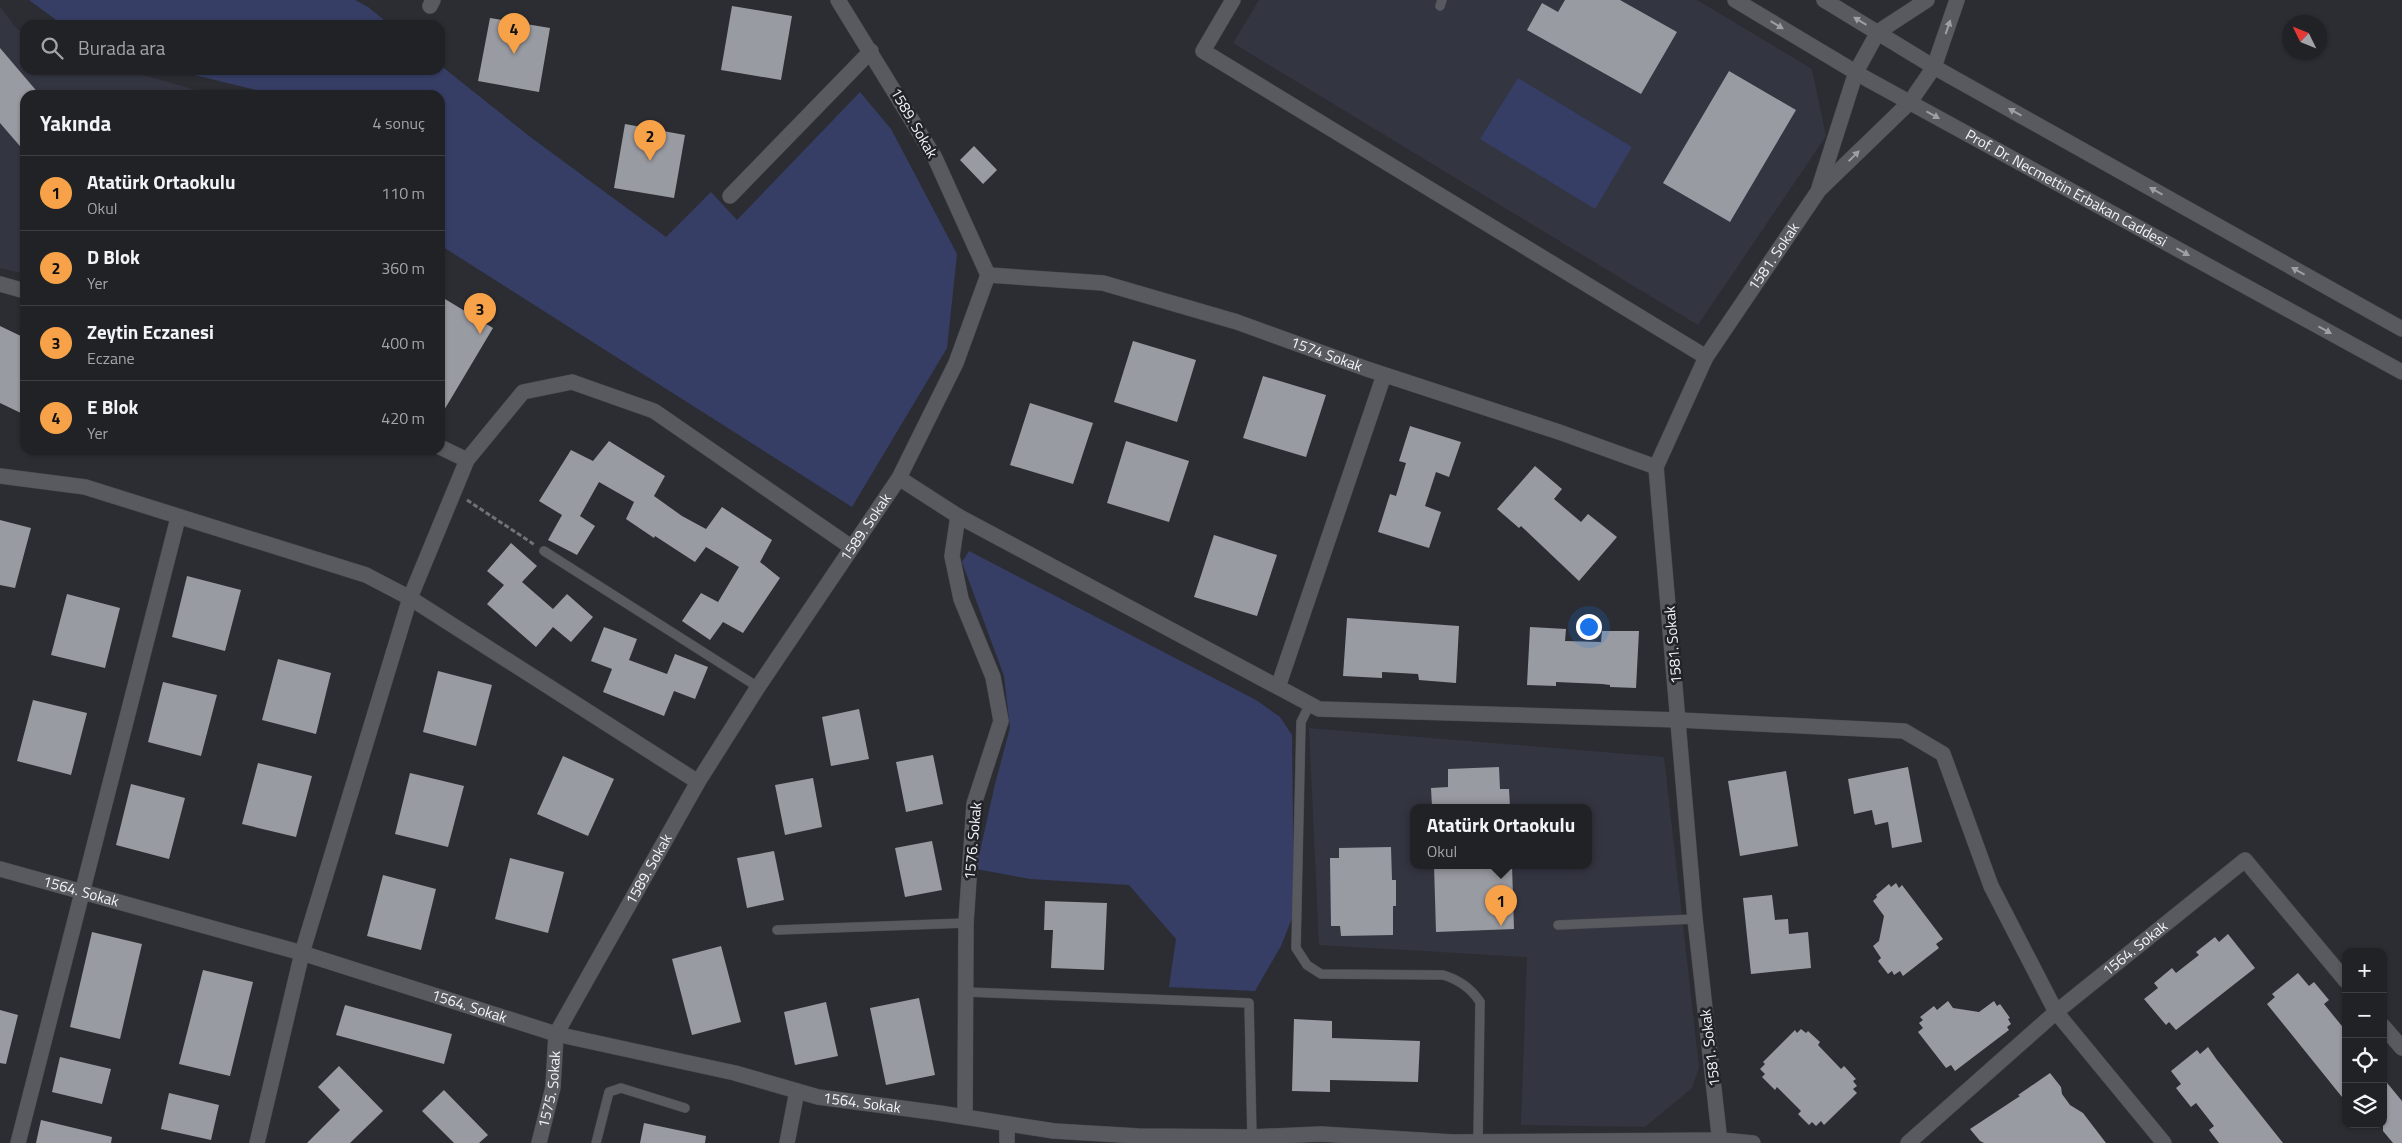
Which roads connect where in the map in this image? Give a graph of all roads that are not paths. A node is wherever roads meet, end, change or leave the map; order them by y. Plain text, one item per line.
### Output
1 (838, 0) edge
2 (1233, 0) edge
3 (1735, 0) edge
4 (1824, 0) edge
5 (1928, 0) edge
6 (1957, 0) edge
7 (1878, 32) junction
8 (871, 50) junction
9 (1934, 67) junction
10 (1856, 72) junction
11 (1910, 102) junction
12 (1819, 190) junction
13 (730, 196) dead end
14 (988, 275) junction
15 (0, 284) edge
16 (20, 290) edge
17 (2402, 329) edge
18 (1706, 357) junction
19 (2402, 372) edge
20 (1384, 375) junction
21 (445, 449) edge
22 (467, 460) junction
23 (1656, 467) junction
24 (0, 476) edge
25 (899, 478) junction
26 (958, 516) junction
27 (178, 518) junction
28 (851, 547) junction
29 (544, 551) road end
30 (410, 598) junction
31 (758, 686) junction
32 (1278, 687) junction
33 (1310, 704) junction
34 (1679, 720) junction
35 (698, 782) junction
36 (0, 869) edge
37 (81, 890) junction
38 (1695, 918) junction
39 (966, 923) junction
40 (1558, 926) dead end
41 (777, 930) dead end
42 (302, 954) junction
43 (2342, 976) edge
44 (966, 992) junction
45 (2056, 1012) junction
46 (2387, 1031) edge
47 (556, 1034) junction
48 (2402, 1048) edge
49 (797, 1091) junction
50 (685, 1108) dead end
51 (965, 1117) junction
52 (1008, 1124) junction
53 (1252, 1140) edge
54 (1478, 1142) edge
55 (1502, 1142) edge
56 (1720, 1142) edge
57 (18, 1143) edge
58 (257, 1143) edge
59 (540, 1143) edge
60 (596, 1143) edge
61 (787, 1143) edge
62 (1007, 1143) edge
63 (1753, 1143) edge
64 (1908, 1143) edge
65 (2164, 1143) edge

1 - 8 street, 1589. Sokak
2 - 18 street
3 -> 10 street, Prof. Dr. Necmettin Erbakan Caddesi
7 -> 4 street
5 - 7 street
9 -> 6 street
7 - 9 street
7 - 10 street
8 - 13 street
8 - 14 street, 1589. Sokak
9 - 11 street
17 -> 9 street
10 - 11 street, Prof. Dr. Necmettin Erbakan Caddesi
10 - 12 street
12 -> 11 street
11 -> 19 street, Prof. Dr. Necmettin Erbakan Caddesi
12 - 18 street, 1581. Sokak
14 - 20 street, 1574 Sokak
14 - 25 street, 1589. Sokak
15 - 16 street
18 - 23 street, 1581. Sokak
20 - 23 street, 1574 Sokak
20 - 32 street
21 - 22 street
22 - 28 street
22 - 30 street
23 - 34 street, 1581. Sokak
24 - 27 street
25 - 26 street
25 - 28 street, 1589. Sokak
26 - 32 street
26 - 39 street, 1576. Sokak
27 - 30 street
27 - 37 street
28 - 31 street, 1589. Sokak
29 - 31 lane
30 - 35 street
30 - 42 street
31 - 35 street, 1589. Sokak
32 - 33 street
33 - 34 street
33 - 54 lane
34 - 38 street, 1581. Sokak
34 - 45 street
35 - 47 street, 1589. Sokak
36 - 37 street, 1564. Sokak
37 - 42 street, 1564. Sokak
37 - 57 street
38 - 40 lane
38 - 56 street, 1581. Sokak
39 - 41 lane
39 - 44 street, 1576. Sokak
42 - 47 street, 1564. Sokak
42 - 58 street
43 - 45 street, 1564. Sokak
44 - 51 street, 1576. Sokak
44 - 53 lane
45 - 64 street, 1564. Sokak
45 - 65 street
46 - 48 street
47 - 49 street, 1564. Sokak
47 - 59 street, 1575. Sokak
49 - 51 street, 1564. Sokak
49 - 61 street
50 - 60 lane
51 - 52 street, 1564. Sokak
52 - 53 street, 1564. Sokak
52 - 62 street
53 - 54 street, 1564. Sokak
54 - 55 street, 1564. Sokak
55 - 56 street, 1564. Sokak
56 - 63 street, 1564. Sokak

